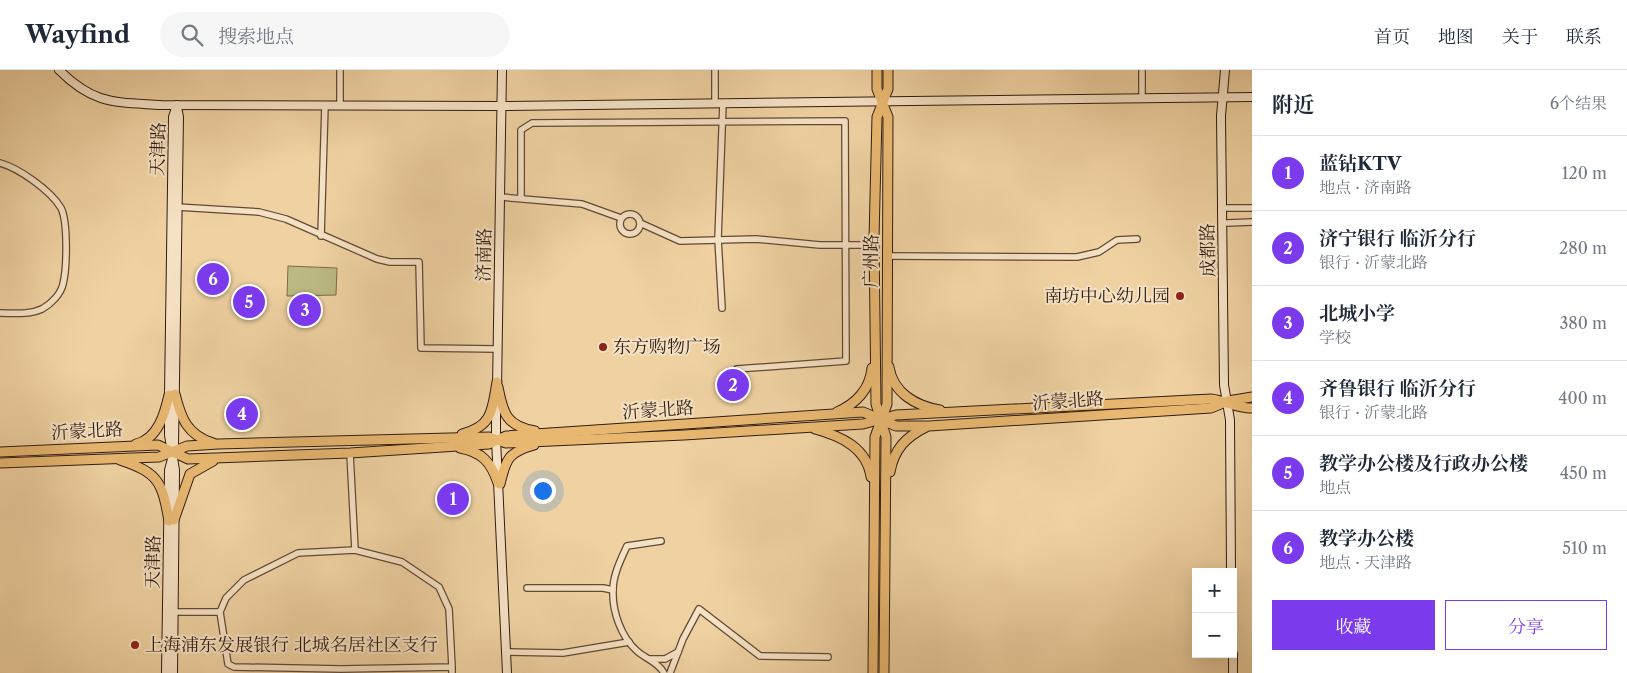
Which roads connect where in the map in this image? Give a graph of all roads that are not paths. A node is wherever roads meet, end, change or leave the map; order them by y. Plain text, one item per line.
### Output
1 (59, 70) edge
2 (340, 70) edge
3 (502, 70) edge
4 (715, 70) edge
5 (877, 70) edge
6 (888, 70) edge
7 (1142, 70) edge
8 (1221, 70) edge
9 (1225, 70) edge
10 (1223, 98) junction
11 (1252, 98) edge
12 (1142, 99) junction
13 (882, 102) junction
14 (719, 103) junction
15 (177, 105) junction
16 (325, 105) junction
17 (340, 105) junction
18 (501, 106) junction
19 (722, 122) junction
20 (0, 163) edge
21 (500, 198) junction
22 (522, 198) junction
23 (177, 208) junction
24 (1227, 208) junction
25 (1252, 208) edge
26 (621, 218) junction
27 (1252, 222) edge
28 (640, 223) junction
29 (1227, 223) junction
30 (321, 236) junction
31 (718, 239) junction
32 (1137, 239) dead end
33 (847, 244) junction
34 (875, 245) junction
35 (887, 256) junction
36 (722, 308) dead end
37 (0, 313) edge
38 (886, 342) junction
39 (875, 343) junction
40 (497, 350) junction
41 (737, 369) dead end
42 (497, 382) junction
43 (172, 394) junction
44 (1252, 397) edge
45 (1228, 401) junction
46 (1252, 408) edge
47 (955, 412) junction
48 (833, 414) junction
49 (881, 419) junction
50 (929, 426) junction
51 (807, 427) junction
52 (550, 438) junction
53 (496, 440) junction
54 (445, 442) junction
55 (218, 444) junction
56 (129, 445) junction
57 (0, 452) edge
58 (173, 452) junction
59 (350, 453) junction
60 (116, 458) junction
61 (225, 458) junction
62 (0, 463) edge
63 (499, 483) junction
64 (874, 496) junction
65 (885, 497) junction
66 (172, 520) junction
67 (661, 541) dead end
68 (355, 550) junction
69 (1230, 568) edge
70 (527, 588) dead end
71 (613, 590) junction
72 (175, 612) junction
73 (220, 612) junction
74 (629, 642) junction
75 (508, 652) junction
76 (678, 652) junction
77 (828, 657) dead end
78 (1231, 658) edge
79 (1231, 658) edge
80 (650, 659) junction
81 (452, 670) edge
82 (341, 671) edge
83 (166, 673) edge
84 (173, 673) edge
85 (508, 673) edge
86 (664, 673) edge
87 (670, 673) edge
88 (873, 673) edge
89 (884, 673) edge
90 (1229, 673) edge
91 (1233, 673) edge

1 - 15 street
2 - 17 street
3 - 18 street, 济南路
4 - 14 street
5 - 13 main road, 广州路
6 - 13 main road, 广州路
7 - 12 street
8 - 10 street, 成都路
9 - 10 street, 成都路
10 - 11 street
10 - 12 street
10 - 24 street, 成都路
10 - 45 street, 成都路
12 - 13 street
13 - 14 street
13 - 34 main road, 广州路
13 - 35 main road, 广州路
14 - 18 street
14 - 19 street
15 - 16 street
15 - 23 street, 天津路
15 - 43 street, 天津路
16 - 17 street
16 - 30 street
17 - 18 street
18 - 21 street, 济南路
19 - 22 street
19 - 31 street
19 - 33 street
20 - 37 street
21 - 22 street
21 - 40 street, 济南路
22 - 26 street
23 - 30 street
23 - 43 street, 天津路
24 - 25 street
24 - 29 street, 成都路
26 - 28 street
26 - 28 street
27 - 29 street
28 - 31 street
29 - 45 street, 成都路
30 - 40 street
31 - 33 street
31 - 36 street
32 - 35 street
33 - 34 street
33 - 41 street
34 - 39 main road, 广州路
35 - 38 main road, 广州路
38 - 47 main road
38 - 49 main road, 广州路
39 - 48 main road
39 - 49 main road, 广州路
40 - 42 street, 济南路
42 - 52 main road
42 - 53 street, 济南路
42 - 54 main road
43 - 55 main road
43 - 56 main road
43 - 58 street, 天津路
44 - 45 main road, 沂蒙北路
45 - 46 main road, 沂蒙北路
45 - 47 main road, 沂蒙北路
45 - 50 main road, 沂蒙北路
45 - 69 street, 成都路
47 - 49 main road, 沂蒙北路
48 - 49 main road, 沂蒙北路
48 - 52 main road, 沂蒙北路
49 - 50 main road, 沂蒙北路
49 - 51 main road, 沂蒙北路
49 - 64 main road, 广州路
49 - 65 main road, 广州路
50 - 65 main road
51 - 52 main road, 沂蒙北路
51 - 64 main road
52 - 53 main road, 沂蒙北路
52 - 63 main road
53 - 54 main road, 沂蒙北路
53 - 63 street, 济南路
54 - 55 main road, 沂蒙北路
54 - 59 main road, 沂蒙北路
54 - 63 main road
55 - 58 main road, 沂蒙北路
56 - 57 main road, 沂蒙北路
56 - 58 main road, 沂蒙北路
58 - 60 main road, 沂蒙北路
58 - 61 main road, 沂蒙北路
58 - 66 street, 天津路
59 - 61 main road, 沂蒙北路
59 - 68 street
60 - 62 main road, 沂蒙北路
60 - 66 main road
61 - 66 main road
63 - 75 street, 济南路
63 - 85 street, 济南路
64 - 88 main road, 广州路
65 - 89 main road, 广州路
66 - 72 street, 天津路
66 - 83 street, 天津路
67 - 71 street
68 - 73 street
68 - 81 street
70 - 71 street
71 - 74 street
72 - 73 street
72 - 84 street, 天津路
73 - 82 street
74 - 75 street
74 - 80 street
75 - 85 street, 济南路
76 - 77 street
76 - 80 street
76 - 87 street
78 - 90 street
79 - 91 street
80 - 86 street
81 - 82 street

